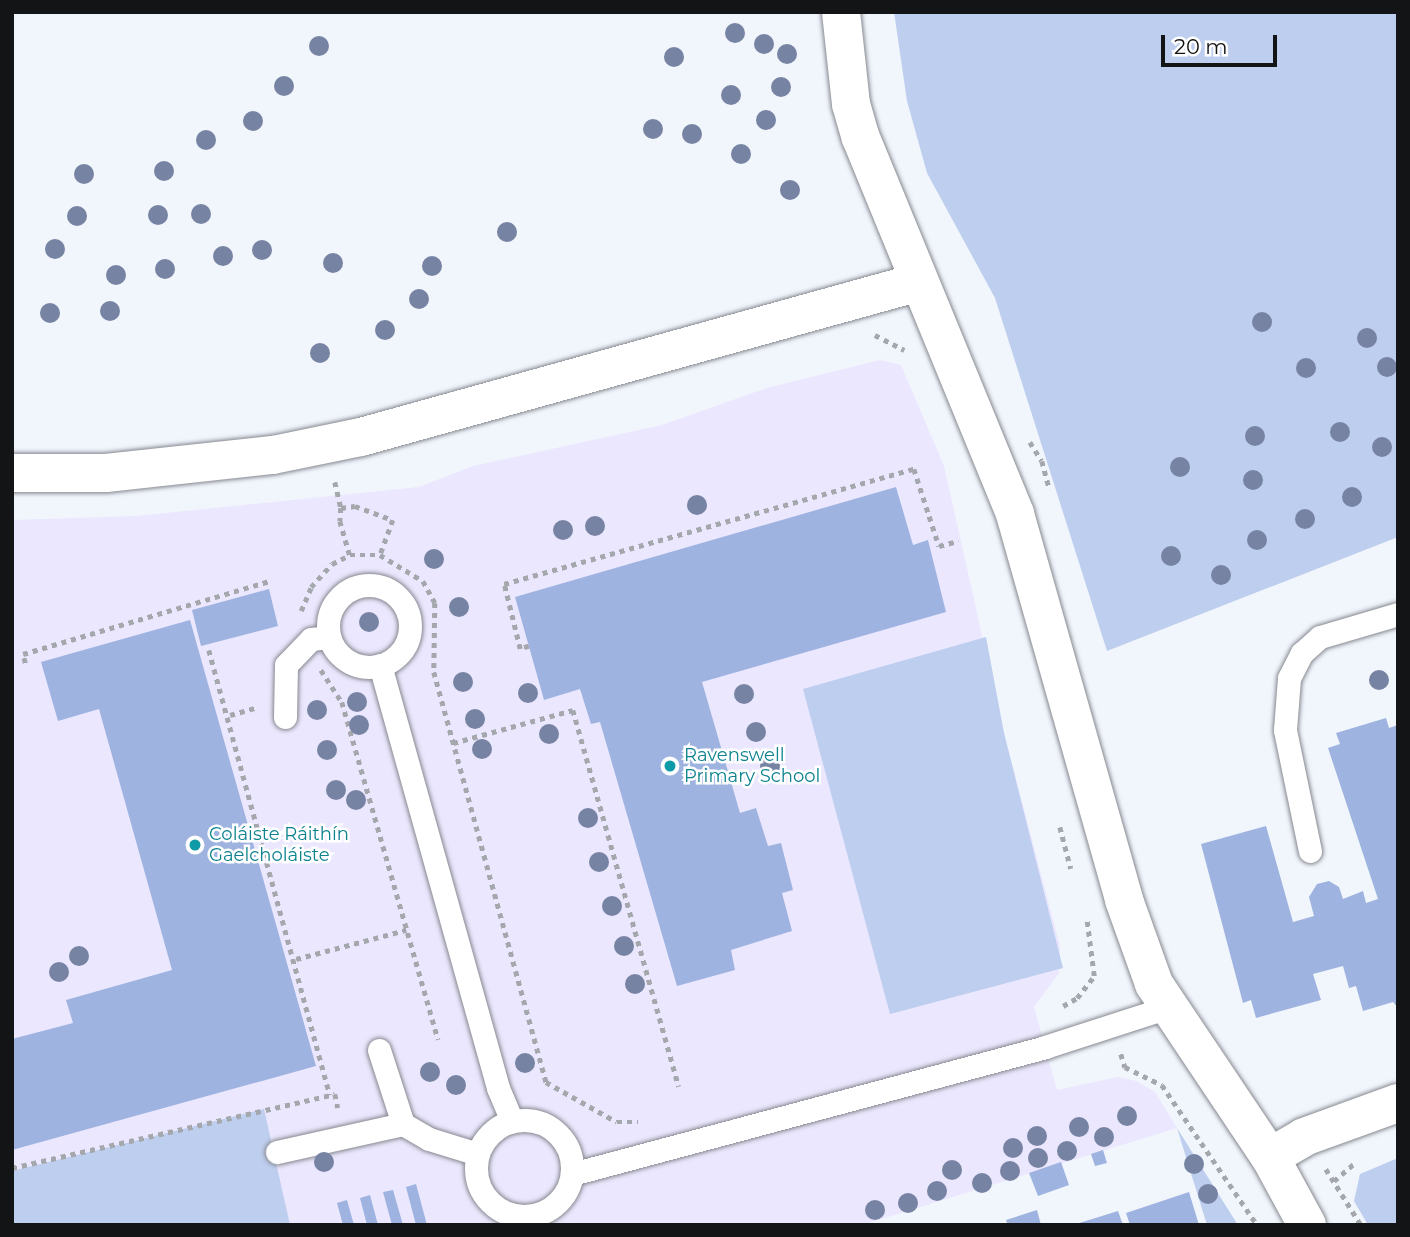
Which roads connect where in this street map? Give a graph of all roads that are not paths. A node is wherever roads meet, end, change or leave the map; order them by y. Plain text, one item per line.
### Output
1 (841, 12) edge
2 (919, 282) junction
3 (12, 473) edge
4 (1398, 614) edge
5 (329, 637) junction
6 (380, 665) junction
7 (285, 717) dead end
8 (1310, 851) dead end
9 (1166, 1008) junction
10 (379, 1050) dead end
11 (1398, 1103) edge
12 (512, 1121) junction
13 (403, 1124) junction
14 (278, 1152) dead end
15 (478, 1154) junction
16 (1270, 1157) junction
17 (572, 1174) junction
18 (1307, 1225) edge

1 - 2 street
2 - 3 street
2 - 9 street
4 - 8 lane
5 - 6 lane
5 - 6 lane
5 - 7 lane
6 - 12 lane
9 - 16 street
9 - 17 lane
10 - 13 lane
11 - 16 street
12 - 15 lane
12 - 17 lane
13 - 14 lane
13 - 15 lane
15 - 17 lane
16 - 18 street

